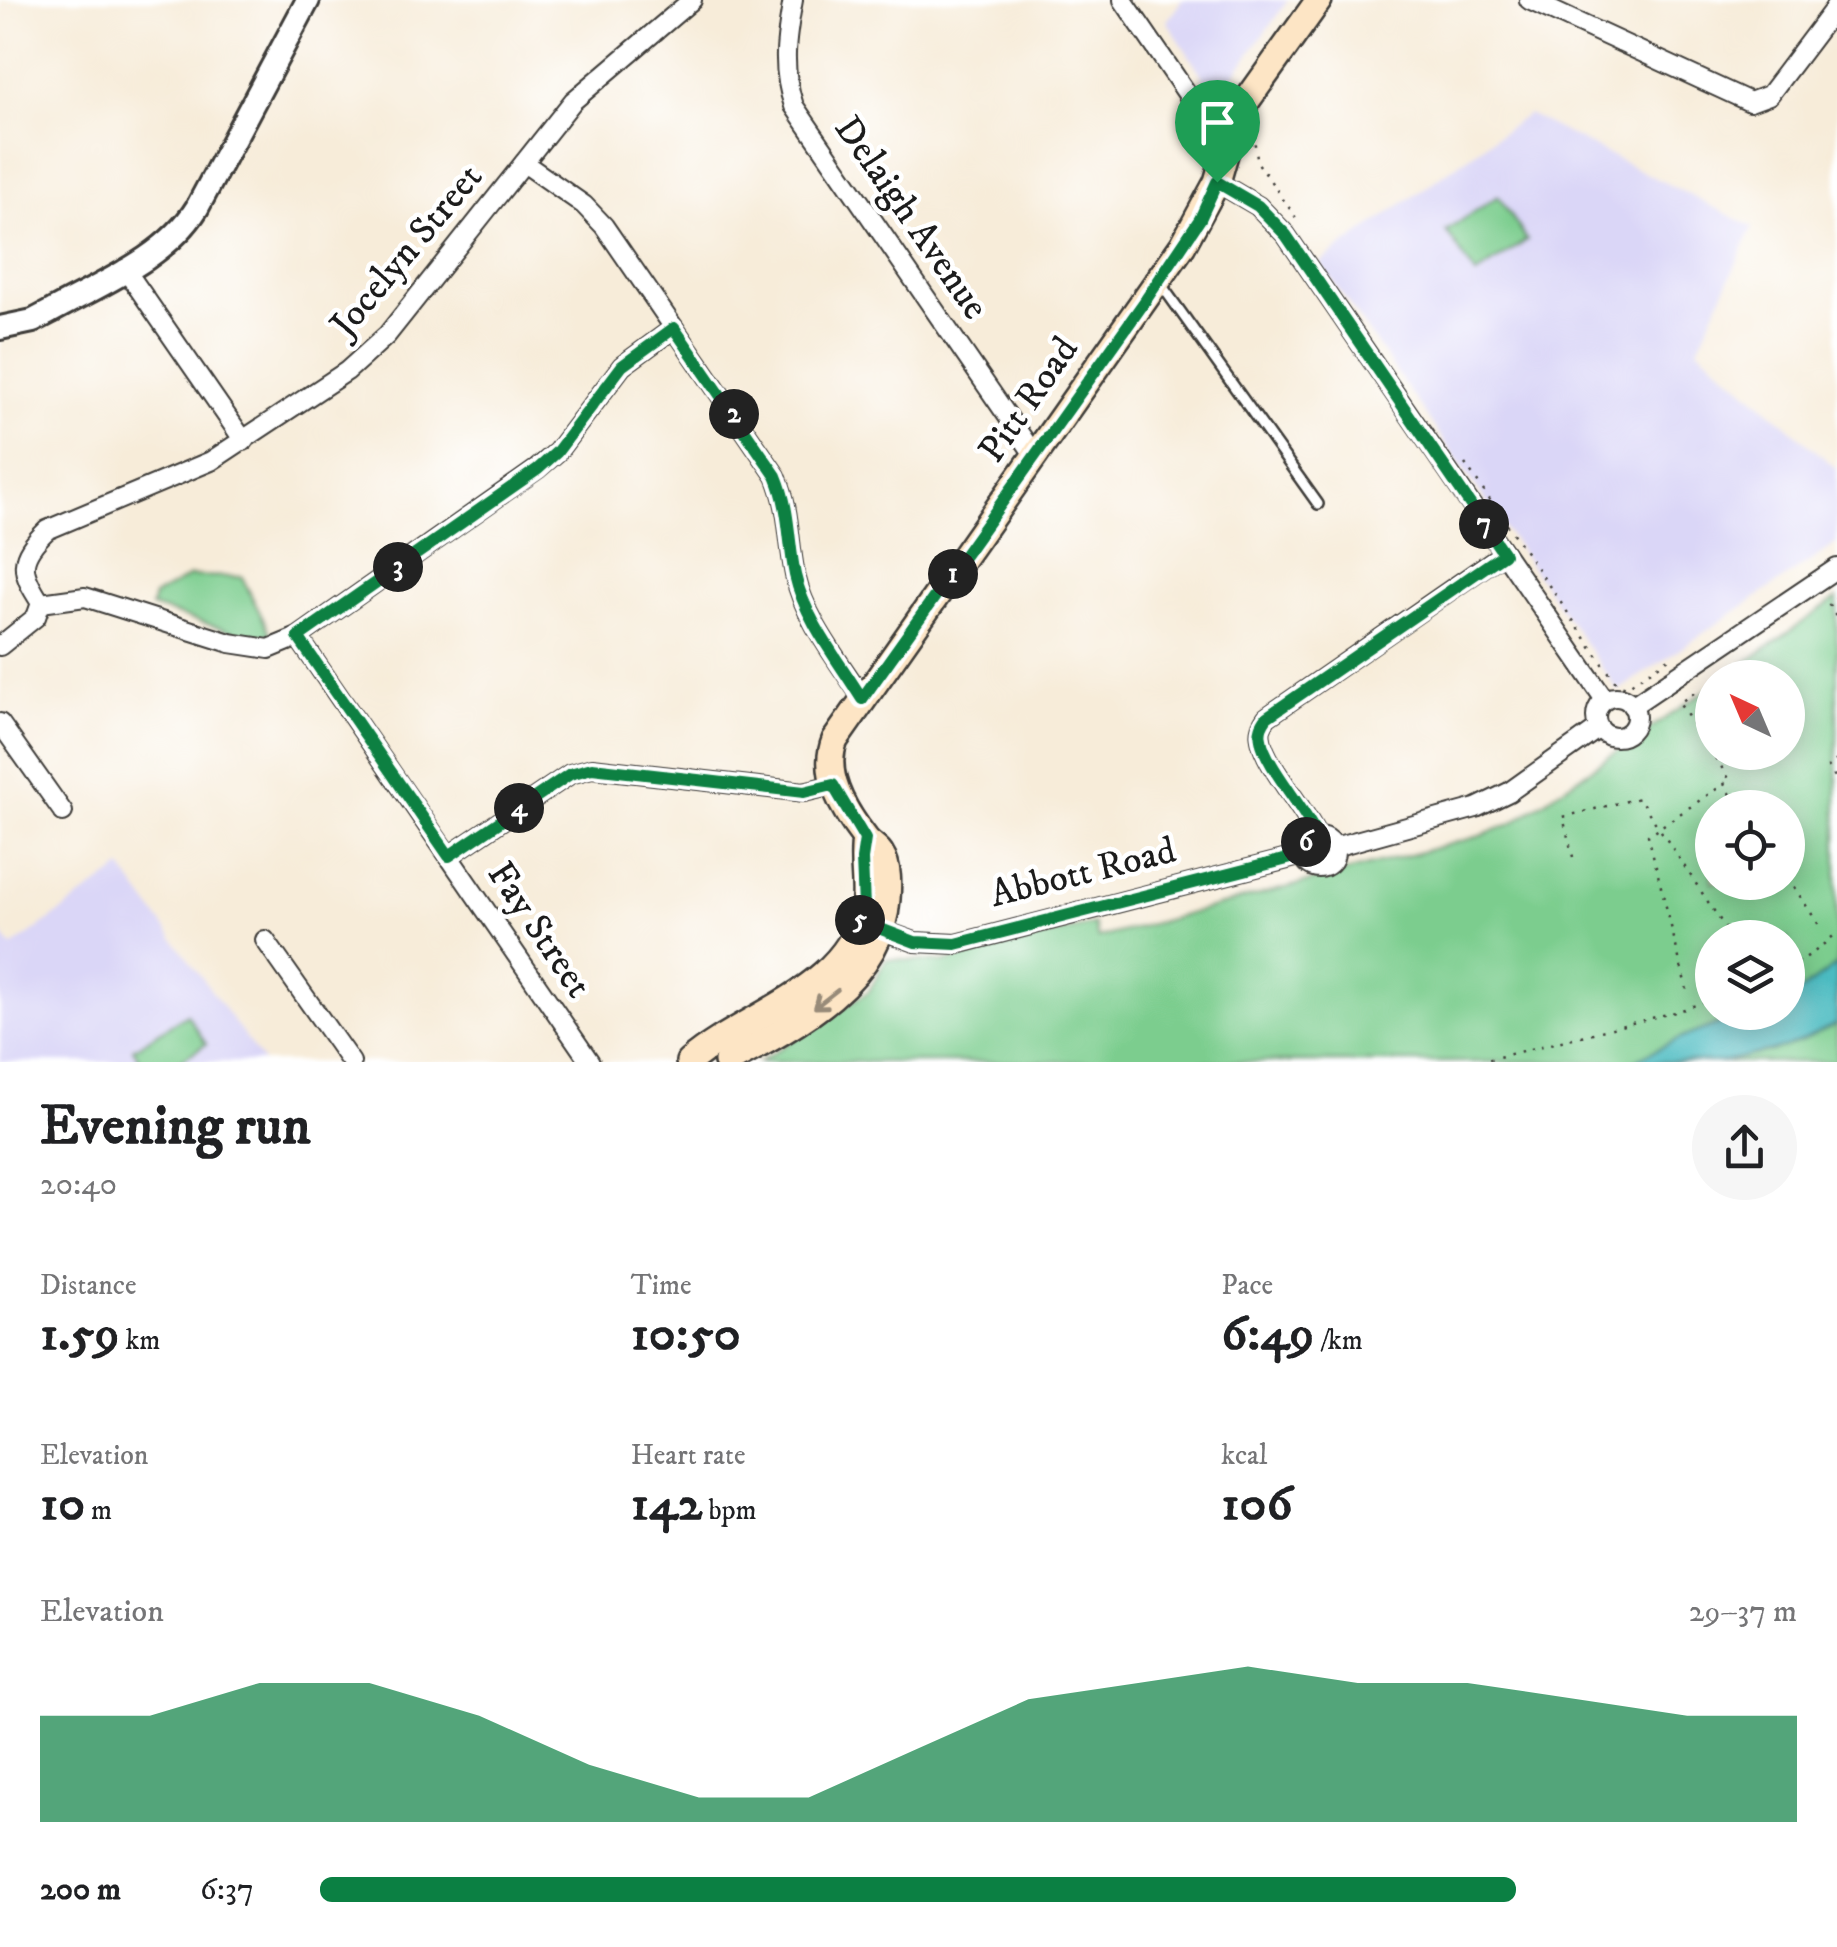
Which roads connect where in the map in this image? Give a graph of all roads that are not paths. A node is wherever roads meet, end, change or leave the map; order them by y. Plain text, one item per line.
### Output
1 (308, 0) edge
2 (692, 0) edge
3 (792, 0) edge
4 (1122, 0) edge
5 (1318, 0) edge
6 (1529, 0) edge
7 (1837, 5) edge
8 (1568, 8) edge
9 (1229, 147) junction
10 (524, 163) junction
11 (1217, 182) junction
12 (124, 269) junction
13 (1158, 281) junction
14 (0, 328) edge
15 (674, 328) junction
16 (244, 441) junction
17 (1035, 456) junction
18 (1318, 504) dead end
19 (1504, 554) junction
20 (1837, 568) edge
21 (41, 603) junction
22 (298, 637) junction
23 (0, 646) edge
24 (862, 699) junction
25 (1605, 700) junction
26 (1632, 706) junction
27 (0, 723) edge
28 (1599, 728) junction
29 (833, 785) junction
30 (64, 812) dead end
31 (1317, 836) junction
32 (1334, 846) junction
33 (1303, 855) junction
34 (449, 856) junction
35 (870, 926) junction
36 (265, 940) dead end
37 (351, 1062) edge
38 (590, 1062) edge
39 (689, 1062) edge
40 (727, 1062) edge

1 - 12 street
2 - 10 street, Jocelyn Street
3 - 17 street, Delaigh Avenue
4 - 9 street
5 - 9 main road, Pitt Road
6 - 8 street
7 - 8 street
9 - 11 main road, Pitt Road
10 - 15 street
10 - 16 street, Jocelyn Street
11 - 13 main road, Pitt Road
11 - 19 street
12 - 14 street
12 - 16 street
13 - 17 main road, Pitt Road
13 - 18 lane
15 - 22 street
15 - 24 street
16 - 21 street, Jocelyn Street
17 - 24 main road, Pitt Road
19 - 25 street
19 - 31 street
20 - 26 street, Abbott Road
21 - 22 street
21 - 23 street
22 - 34 street, Fay Street
24 - 29 main road, Pitt Road
25 - 26 street
25 - 28 street
26 - 28 street, Abbott Road
27 - 30 street
28 - 32 street, Abbott Road
29 - 34 street
29 - 35 main road
31 - 32 street
31 - 33 street
32 - 33 street, Abbott Road
33 - 35 street, Abbott Road
34 - 38 street, Fay Street
35 - 39 main road
35 -> 40 main road
36 - 37 street

